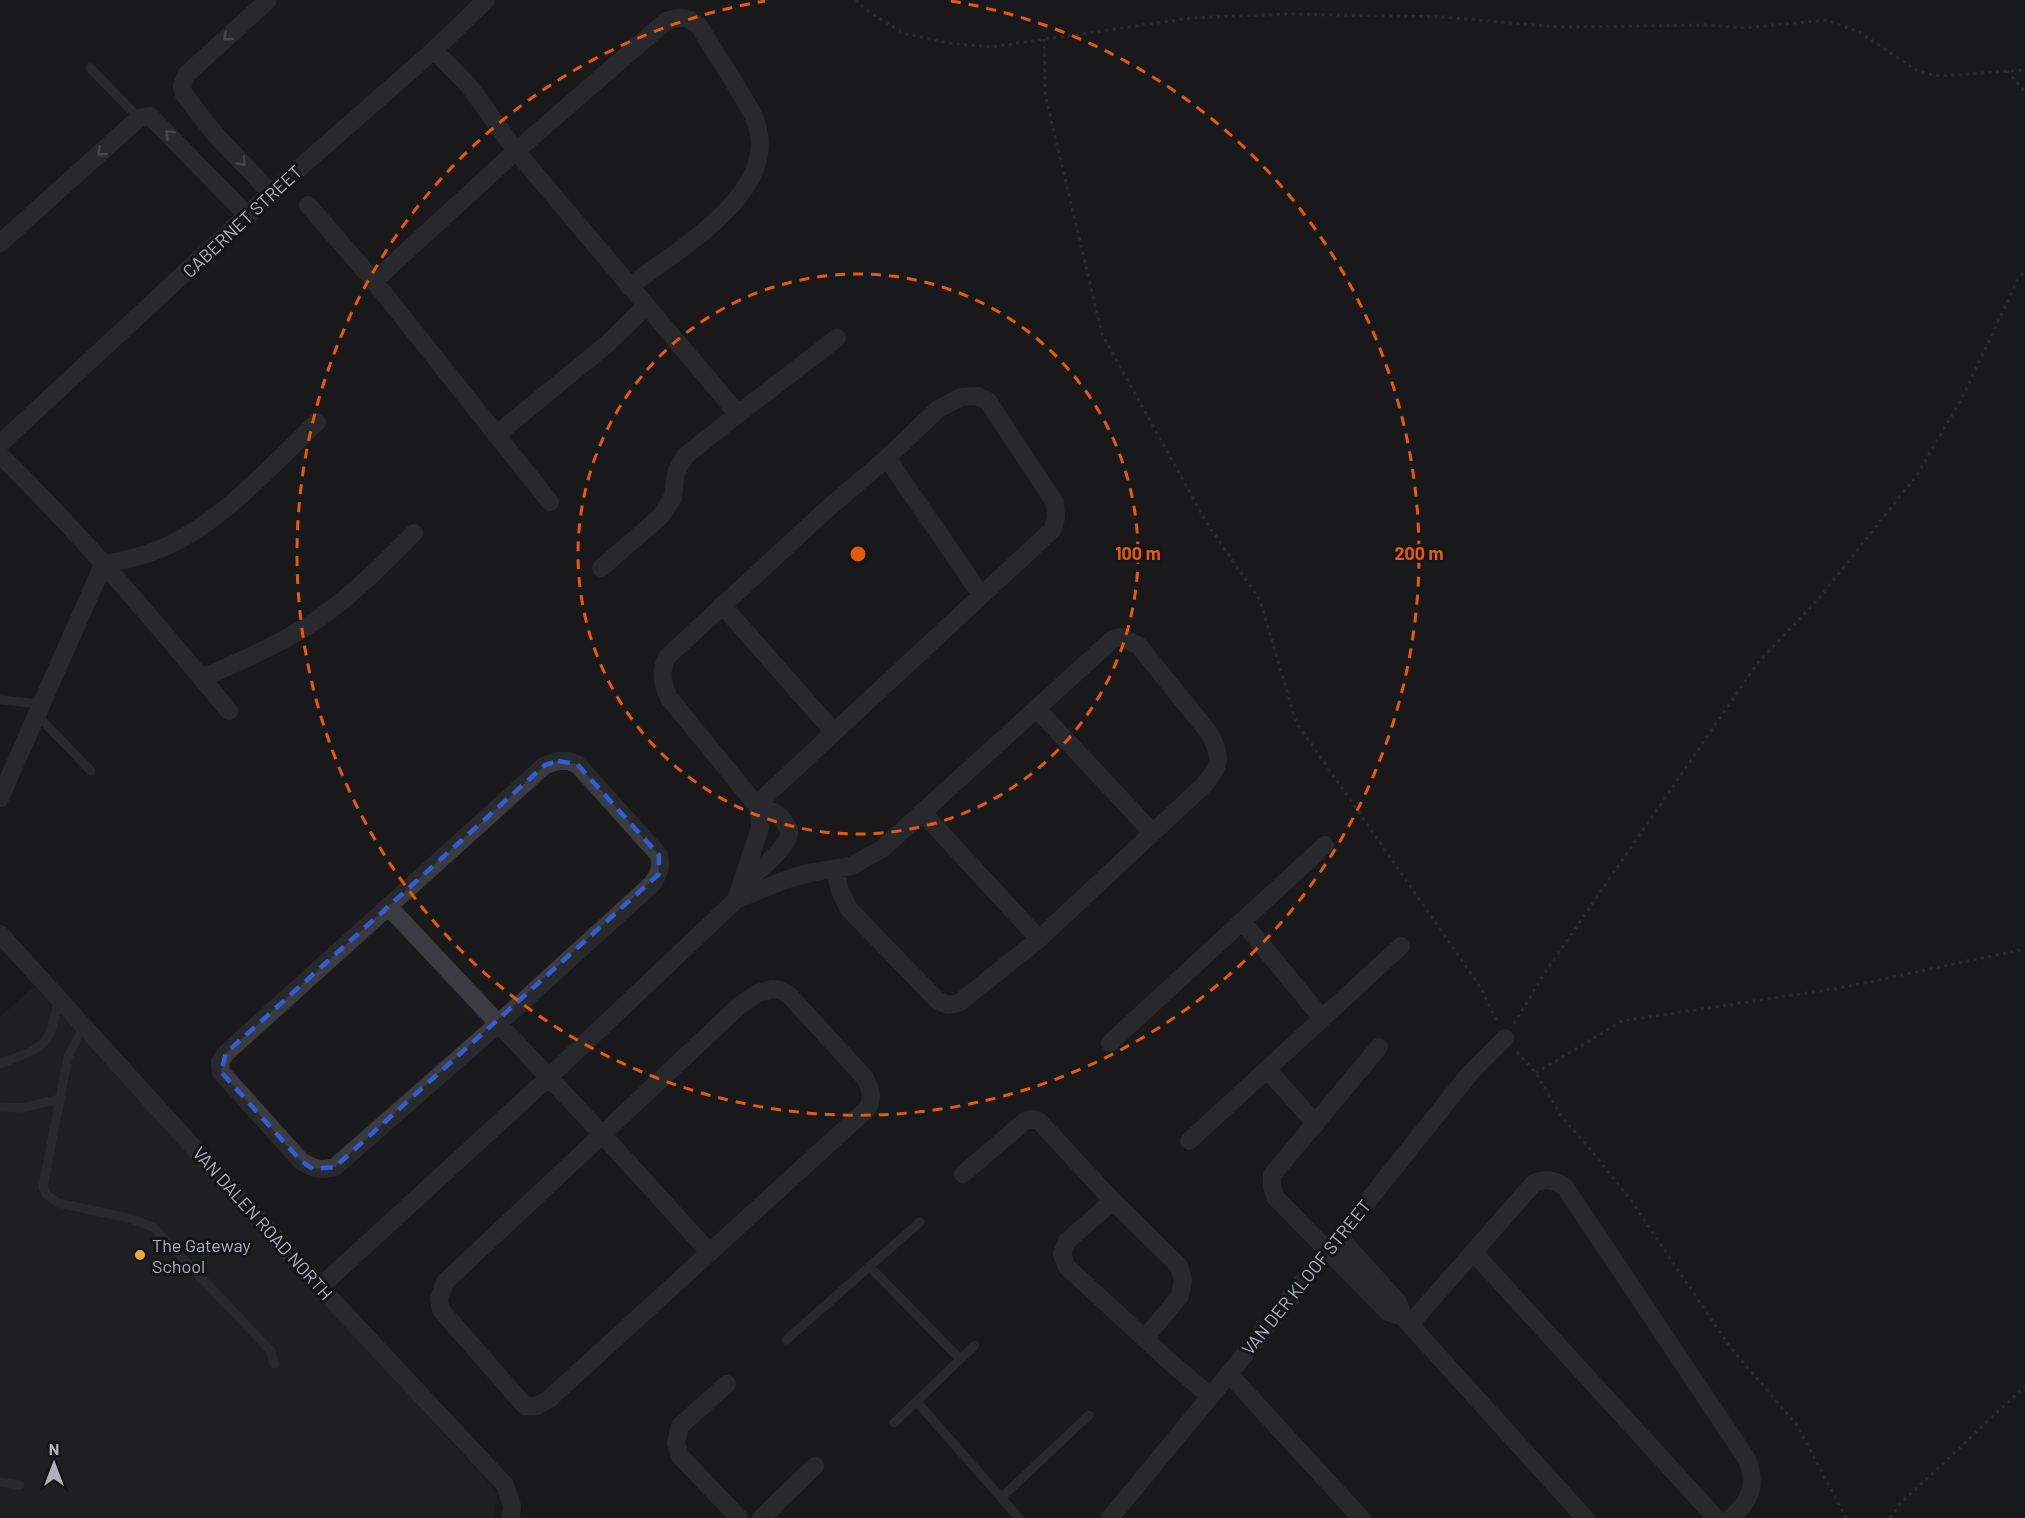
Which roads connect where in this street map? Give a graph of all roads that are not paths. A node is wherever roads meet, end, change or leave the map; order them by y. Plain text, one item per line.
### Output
1 (268, 0) edge
2 (486, 0) edge
3 (434, 50) junction
4 (90, 68) dead end
5 (138, 118) junction
6 (516, 151) junction
7 (272, 193) junction
8 (308, 205) dead end
9 (248, 216) junction
10 (0, 243) edge
11 (374, 281) junction
12 (629, 287) junction
13 (646, 306) junction
14 (837, 338) dead end
15 (738, 414) junction
16 (317, 422) dead end
17 (496, 435) junction
18 (0, 444) edge
19 (0, 456) edge
20 (887, 458) junction
21 (550, 502) dead end
22 (414, 533) dead end
23 (104, 565) junction
24 (601, 568) dead end
25 (981, 595) junction
26 (722, 605) junction
27 (202, 678) junction
28 (0, 700) edge
29 (1036, 708) junction
30 (38, 709) junction
31 (229, 711) dead end
32 (834, 731) junction
33 (91, 771) dead end
34 (0, 798) edge
35 (758, 806) junction
36 (922, 812) junction
37 (1152, 832) junction
38 (1325, 844) dead end
39 (835, 870) junction
40 (739, 893) junction
41 (388, 906) junction
42 (1242, 921) junction
43 (0, 934) edge
44 (1038, 939) junction
45 (1401, 945) dead end
46 (58, 1000) junction
47 (1322, 1018) junction
48 (498, 1024) junction
49 (84, 1026) junction
50 (1505, 1038) road end
51 (1110, 1043) dead end
52 (1379, 1047) dead end
53 (0, 1064) edge
54 (1267, 1069) junction
55 (548, 1078) junction
56 (60, 1099) junction
57 (0, 1107) edge
58 (1316, 1124) junction
59 (602, 1134) junction
60 (1189, 1141) dead end
61 (963, 1174) dead end
62 (1113, 1201) junction
63 (920, 1222) dead end
64 (1333, 1244) junction
65 (710, 1253) junction
66 (1473, 1253) junction
67 (870, 1267) junction
68 (320, 1287) junction
69 (1406, 1321) junction
70 (1145, 1338) junction
71 (786, 1340) dead end
72 (975, 1345) dead end
73 (960, 1359) junction
74 (274, 1364) dead end
75 (1229, 1374) junction
76 (728, 1384) dead end
77 (1210, 1396) junction
78 (916, 1402) junction
79 (1089, 1415) dead end
80 (894, 1423) dead end
81 (815, 1466) dead end
82 (0, 1482) edge
83 (20, 1485) dead end
84 (1001, 1498) junction
85 (1120, 1514) edge
86 (511, 1518) edge
87 (739, 1518) edge
88 (761, 1518) edge
89 (1019, 1518) edge
90 (1361, 1518) edge
91 (1585, 1518) edge
92 (1716, 1518) edge
93 (1731, 1518) edge

1 -> 7 street
2 - 3 street, CABERNET STREET
3 - 6 street
3 - 7 street, CABERNET STREET
4 - 5 lane
9 -> 5 street
5 -> 10 street
6 - 11 street
6 - 12 street
6 - 12 street
7 - 9 street, CABERNET STREET
8 - 11 street
9 - 18 street, CABERNET STREET
11 - 17 street
12 - 13 street
13 - 15 street
13 - 17 street
14 - 15 street
15 - 24 street
16 - 23 street
17 - 21 street
19 - 23 street
20 - 25 street
20 - 25 street
20 - 26 street
22 - 27 street
23 - 27 street
23 - 30 street
25 - 32 street
26 - 32 street
26 - 35 street
27 - 31 street
28 - 30 lane
29 - 36 street
29 - 37 street
29 - 37 street
30 - 33 lane
30 - 34 street
32 - 35 street
35 - 40 street
35 - 40 street
36 - 39 street
36 - 44 street
37 - 44 street
38 - 42 street
39 - 40 street
39 - 44 street
40 - 55 street
41 - 48 street
41 - 48 street
41 - 48 street
42 - 47 street
42 - 51 street
43 - 46 street, VAN DALEN ROAD NORTH
45 - 47 street
46 - 49 street, VAN DALEN ROAD NORTH
46 - 53 lane
47 - 54 street
48 - 55 street
49 - 56 lane
49 - 68 street, VAN DALEN ROAD NORTH
50 - 64 street, VAN DER KLOOF STREET
52 - 58 street
54 - 58 street
54 - 60 street
55 - 59 street
55 - 68 street
56 - 57 lane
56 - 74 lane
58 - 64 street
59 - 65 street
59 - 65 street
59 - 65 street
61 - 62 street
62 - 70 street
62 - 70 street
63 - 67 lane
64 - 69 street
64 - 75 street, VAN DER KLOOF STREET
66 - 69 street
66 - 92 street
66 - 93 street
67 - 71 lane
67 - 73 lane
68 - 86 street, VAN DALEN ROAD NORTH
69 - 91 street
70 - 77 street
72 - 73 lane
73 - 78 lane
75 - 77 street, VAN DER KLOOF STREET
75 - 90 street
76 - 87 street
77 - 85 street, VAN DER KLOOF STREET
78 - 80 lane
78 - 84 lane
79 - 84 lane
81 - 88 street
82 - 83 lane
84 - 89 lane

